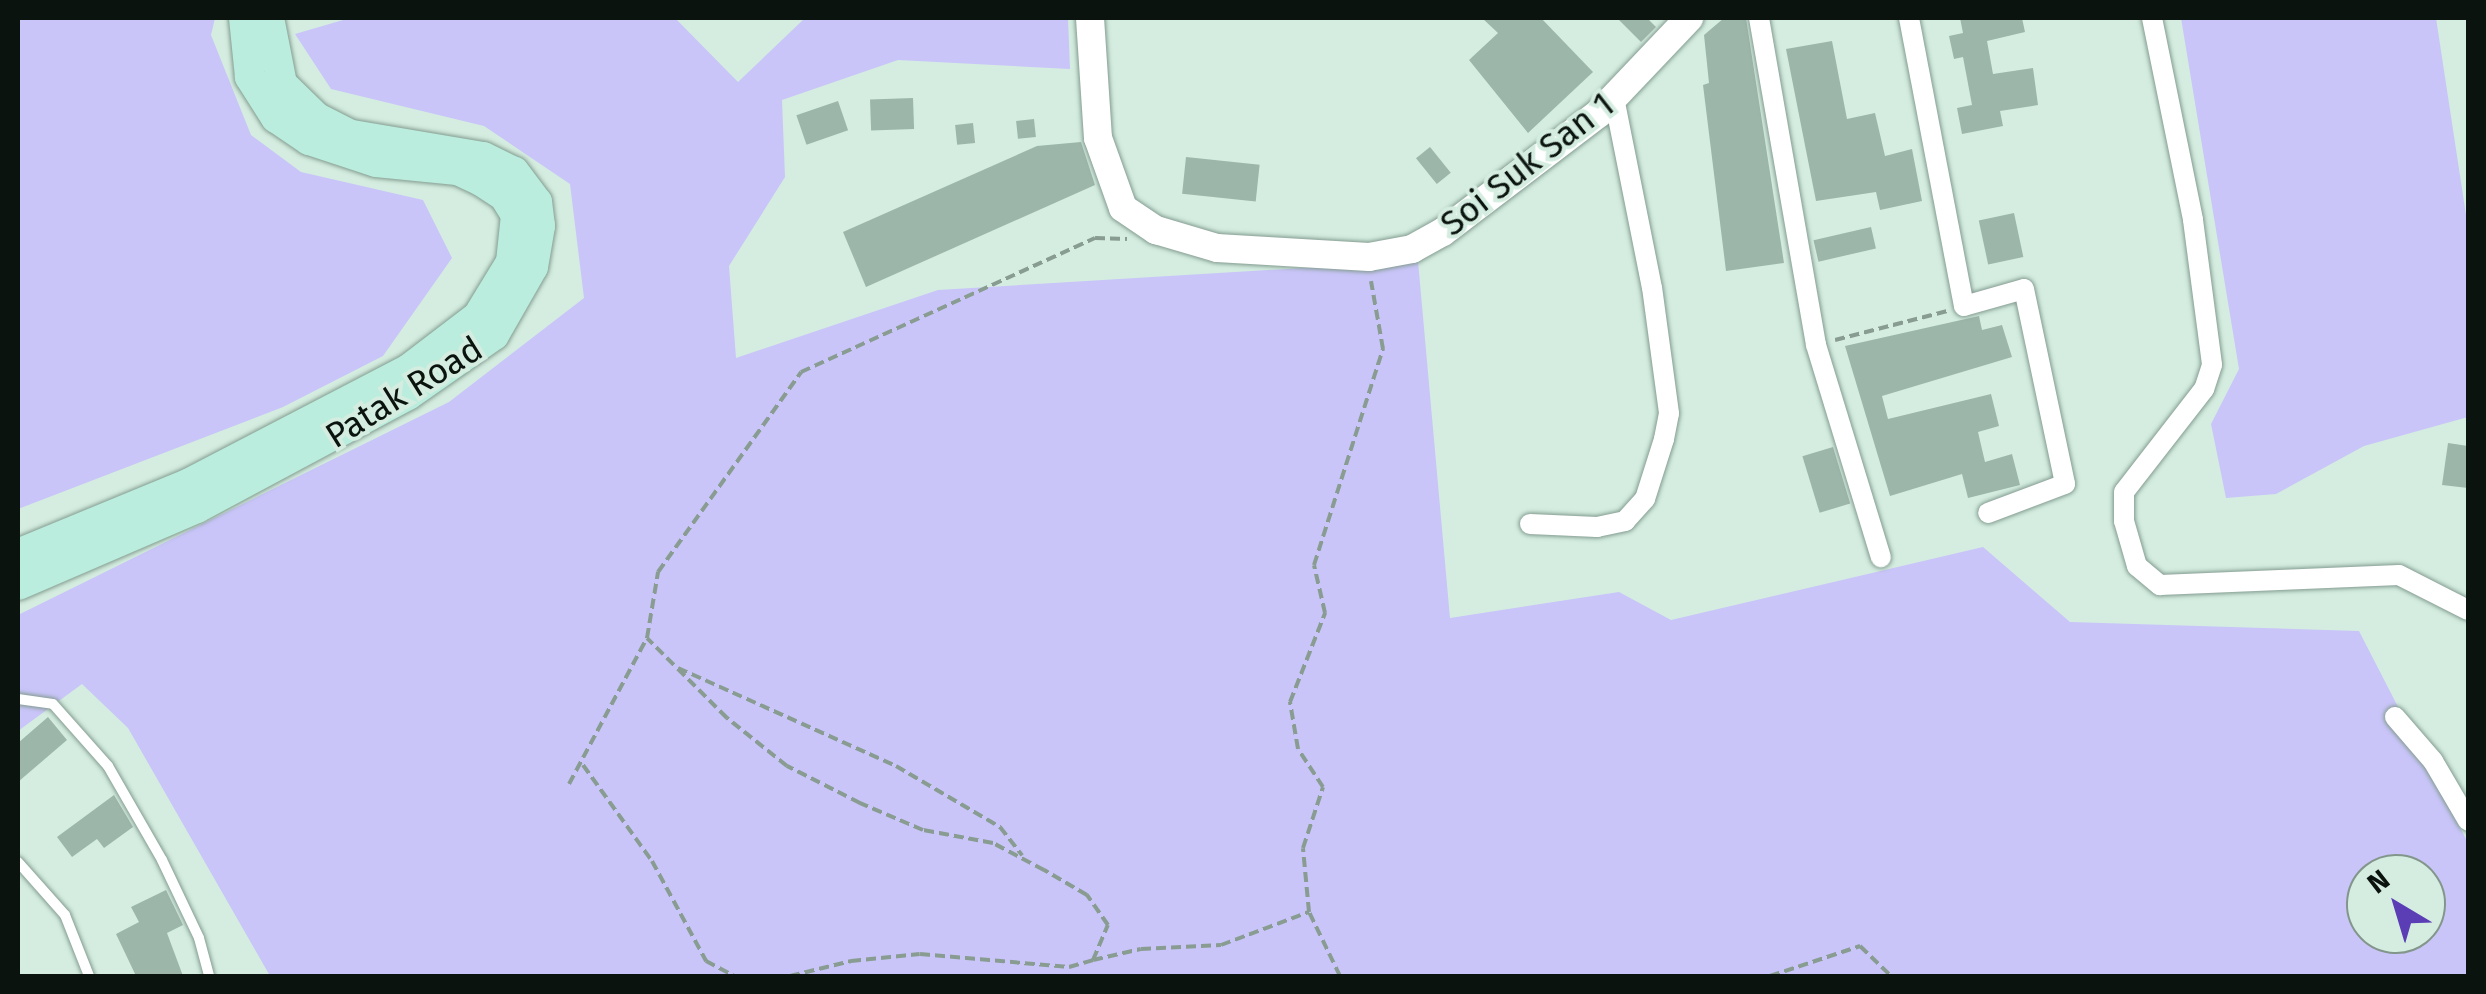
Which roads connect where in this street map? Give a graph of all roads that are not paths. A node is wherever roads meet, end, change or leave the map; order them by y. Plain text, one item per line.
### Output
1 (1090, 18) edge
2 (1690, 18) edge
3 (1759, 18) edge
4 (1908, 18) edge
5 (2152, 18) edge
6 (268, 19) edge
7 (1614, 97) junction
8 (1988, 513) dead end
9 (1530, 524) dead end
10 (18, 554) edge
11 (1881, 556) dead end
12 (18, 585) edge
13 (2468, 610) edge
14 (18, 700) edge
15 (2395, 717) dead end
16 (2468, 772) edge
17 (2450, 787) junction
18 (2468, 822) edge
19 (18, 862) edge
20 (90, 976) edge
21 (209, 976) edge

1 - 7 street, Soi Suk San 1
2 - 7 street, Soi Suk San 1
3 - 11 street
4 - 8 street
5 - 13 street
6 - 10 main road, Patak Road
6 - 12 main road, Patak Road
7 - 9 street
14 - 21 lane
15 - 17 street
16 - 17 street
17 - 18 street
19 - 20 lane

